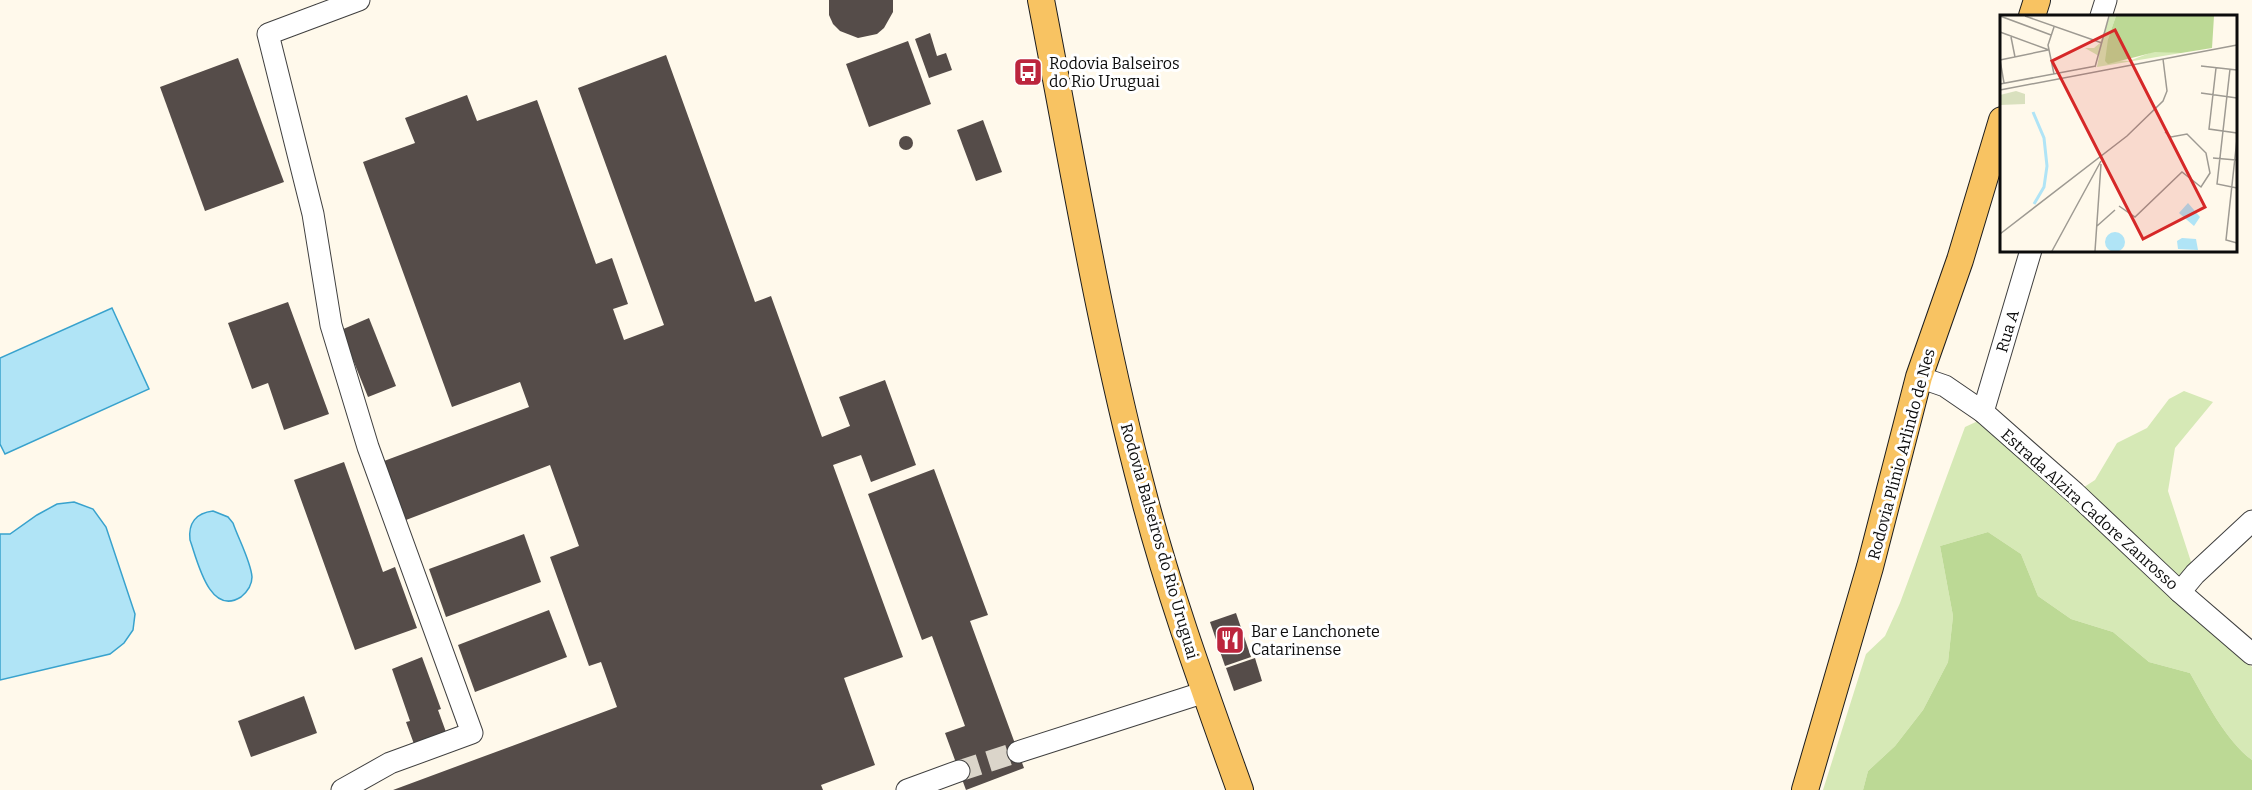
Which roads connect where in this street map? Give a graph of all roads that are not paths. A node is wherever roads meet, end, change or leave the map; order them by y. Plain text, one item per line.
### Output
1 (359, 0) edge
2 (1041, 0) edge
3 (2037, 0) edge
4 (2106, 0) edge
5 (2032, 15) edge
6 (2101, 15) edge
7 (2000, 123) edge
8 (2030, 252) edge
9 (1919, 377) junction
10 (1983, 412) junction
11 (2252, 521) edge
12 (2180, 592) junction
13 (2252, 654) edge
14 (1205, 692) junction
15 (1018, 752) tunnel mouth
16 (959, 771) tunnel mouth
17 (342, 790) edge
18 (907, 790) edge
19 (1240, 790) edge
20 (1805, 790) edge

1 - 17 street
2 - 14 main road, Rodovia Balseiros do Rio Uruguai
3 - 5 main road
4 - 6 street
7 - 9 main road, Rodovia Plínio Arlindo de Nes
8 - 10 street, Rua A
9 - 10 street, Estrada Alzira Cadore Zanrosso
9 - 20 main road, Rodovia Plínio Arlindo de Nes
10 - 12 street, Estrada Alzira Cadore Zanrosso
11 - 12 street
12 - 13 street, Estrada Alzira Cadore Zanrosso
14 - 15 street
14 - 19 main road, Rodovia Balseiros do Rio Uruguai
16 - 18 street

